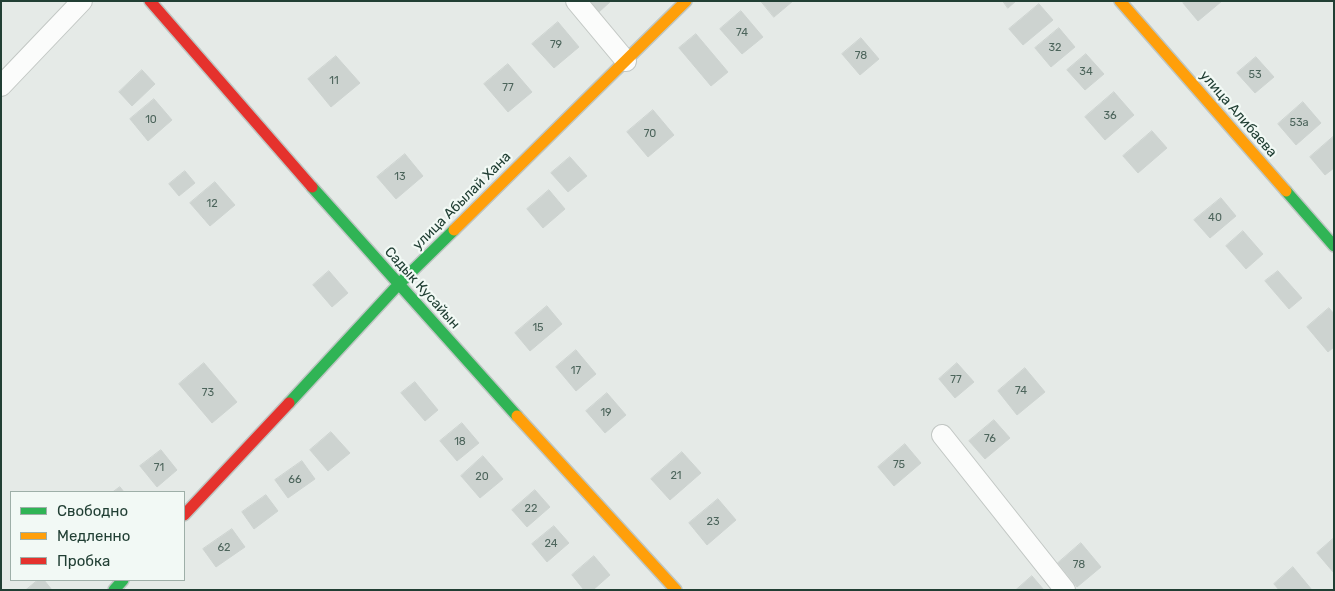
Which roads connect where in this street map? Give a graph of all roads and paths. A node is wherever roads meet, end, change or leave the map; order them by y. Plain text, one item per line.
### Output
1 (82, 1) edge
2 (150, 1) edge
3 (576, 1) edge
4 (686, 1) edge
5 (1120, 1) edge
6 (626, 61) junction
7 (1, 86) edge
8 (1334, 246) edge
9 (398, 285) junction
10 (942, 435) dead end
11 (185, 514) edge
12 (676, 590) edge
13 (1065, 590) edge

1 - 7 street
2 - 9 street, Садык Кусайын
3 - 6 street
4 - 6 street, улица Абылай Хана
5 - 8 street, улица Алибаева
6 - 9 street, улица Абылай Хана
9 - 11 street, улица Абылай Хана
9 - 12 street, Садык Кусайын
10 - 13 street

